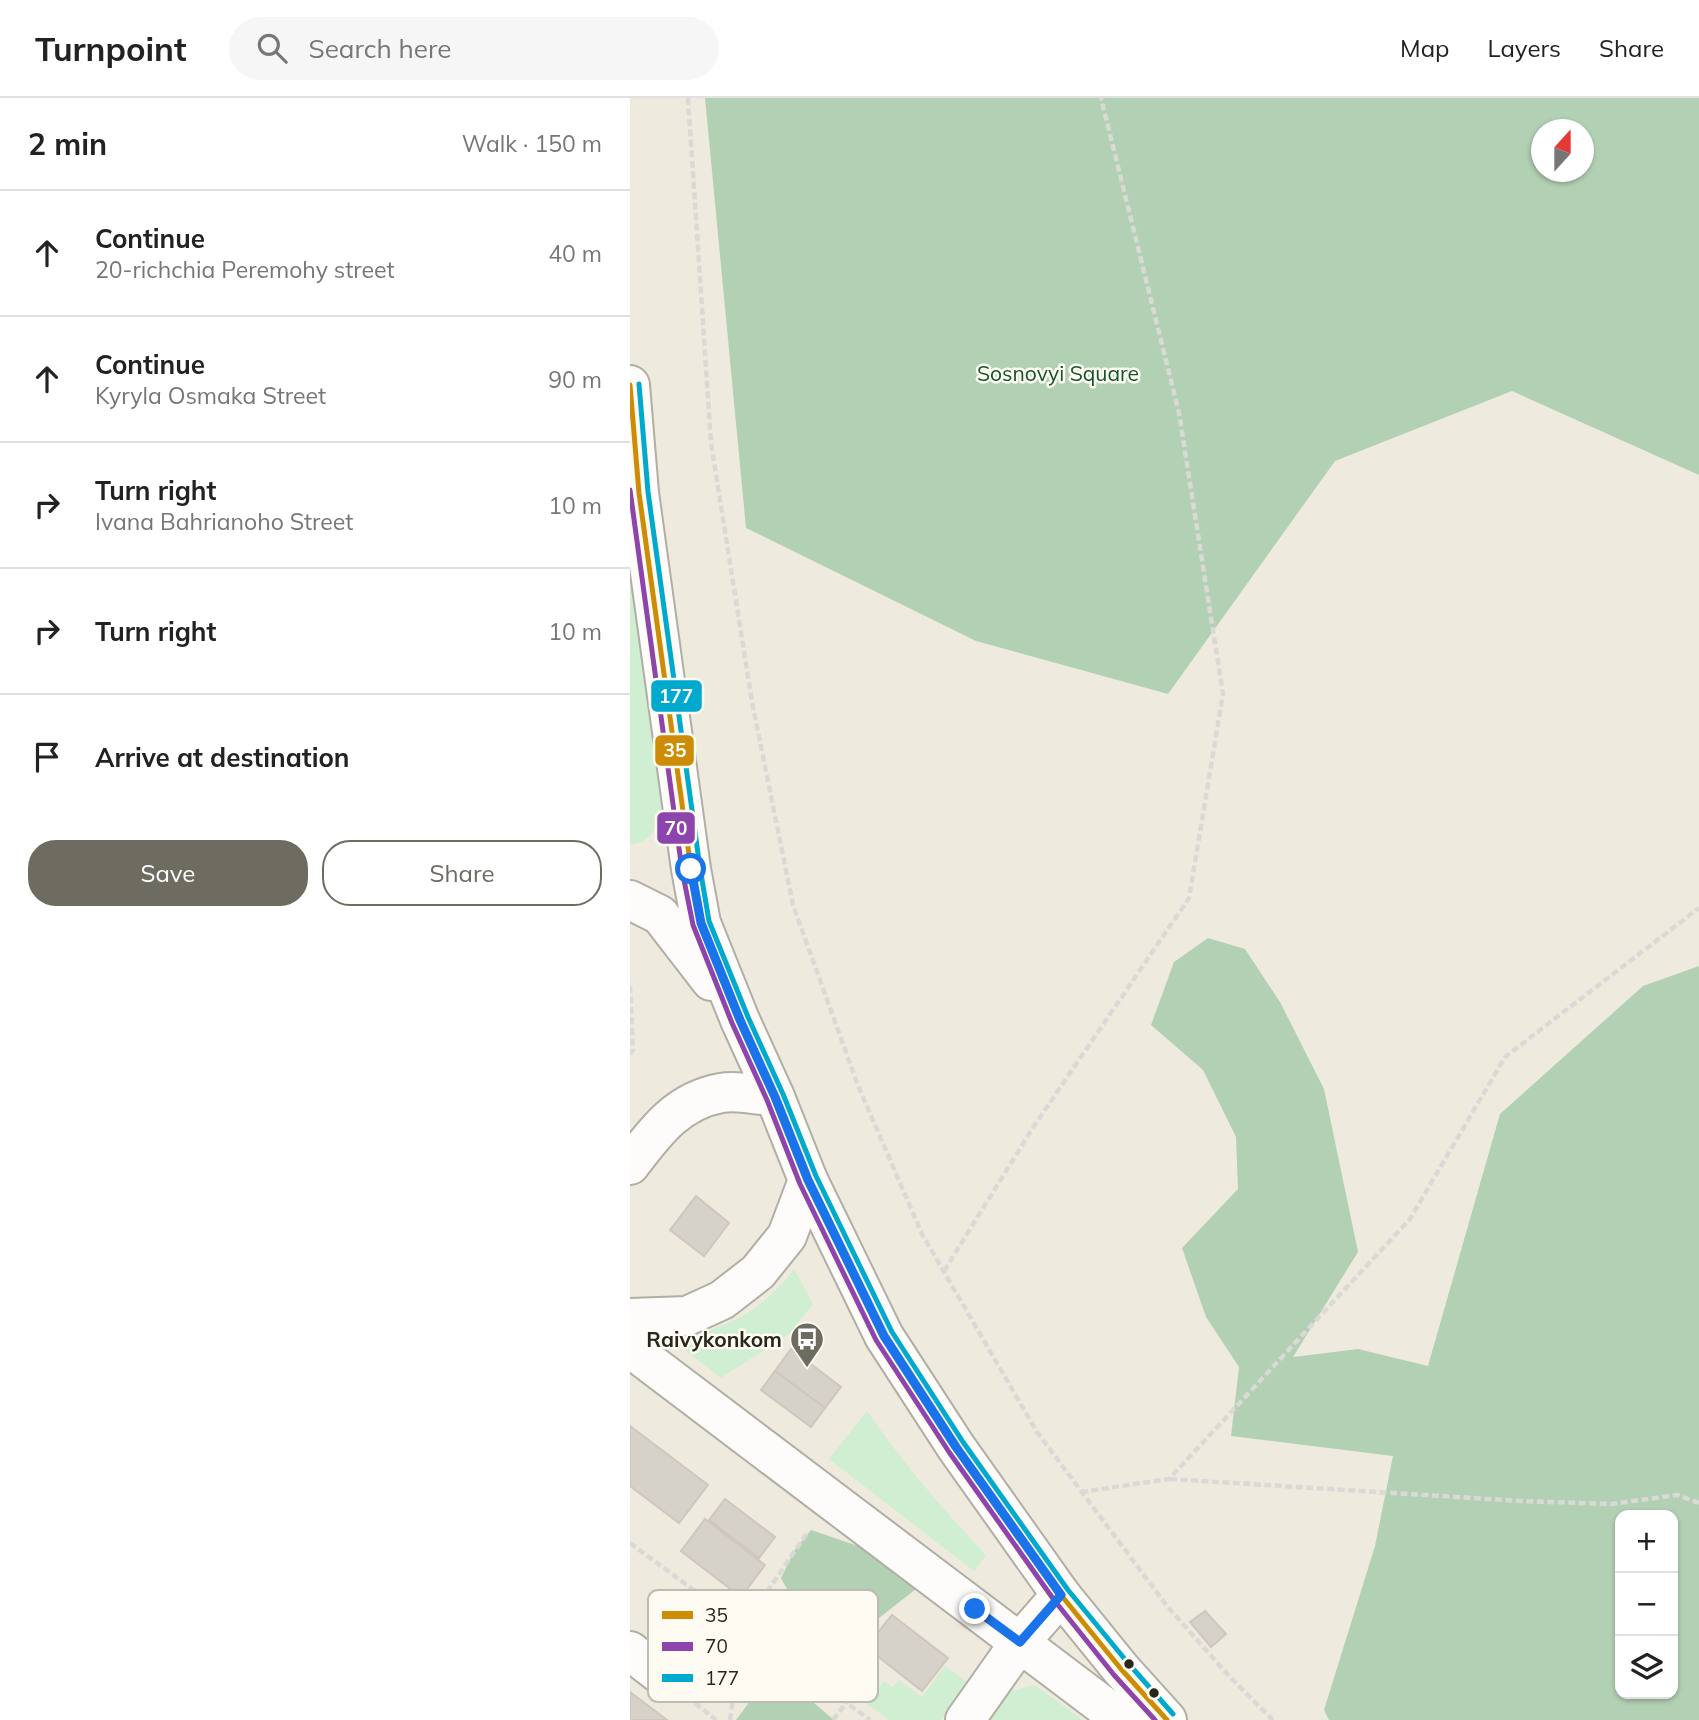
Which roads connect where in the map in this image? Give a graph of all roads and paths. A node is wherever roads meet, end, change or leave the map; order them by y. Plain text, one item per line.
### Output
1 (688, 98) edge
2 (1101, 98) edge
3 (630, 385) edge
4 (630, 900) edge
5 (1699, 908) edge
6 (630, 986) edge
7 (740, 1020) junction
8 (630, 1054) edge
9 (775, 1097) junction
10 (630, 1165) edge
11 (808, 1180) junction
12 (944, 1271) junction
13 (630, 1318) edge
14 (630, 1348) edge
15 (1169, 1479) junction
16 (1080, 1492) junction
17 (830, 1501) junction
18 (1699, 1503) edge
19 (630, 1543) edge
20 (693, 1590) edge
21 (769, 1590) edge
22 (1061, 1595) junction
23 (1020, 1642) junction
24 (630, 1651) edge
25 (648, 1665) edge
26 (733, 1702) edge
27 (847, 1702) joint
28 (730, 1720) edge
29 (833, 1720) edge
30 (870, 1720) edge
31 (965, 1720) edge
32 (1122, 1720) edge
33 (1167, 1720) edge
34 (1273, 1720) edge

1 - 12 path
2 - 12 path
3 - 7 street
4 - 7 street
5 - 15 path
6 - 8 path
7 - 9 street
9 - 10 street
9 - 11 street
11 - 13 street
11 - 22 street
12 - 16 path
14 - 17 street
15 - 16 path
15 - 18 path
16 - 34 path
17 - 21 path
17 - 23 street
19 - 20 path
22 - 23 street
22 - 33 street
23 - 31 street
23 - 32 street
24 - 25 street
26 - 28 path
27 - 29 path
27 - 30 path

